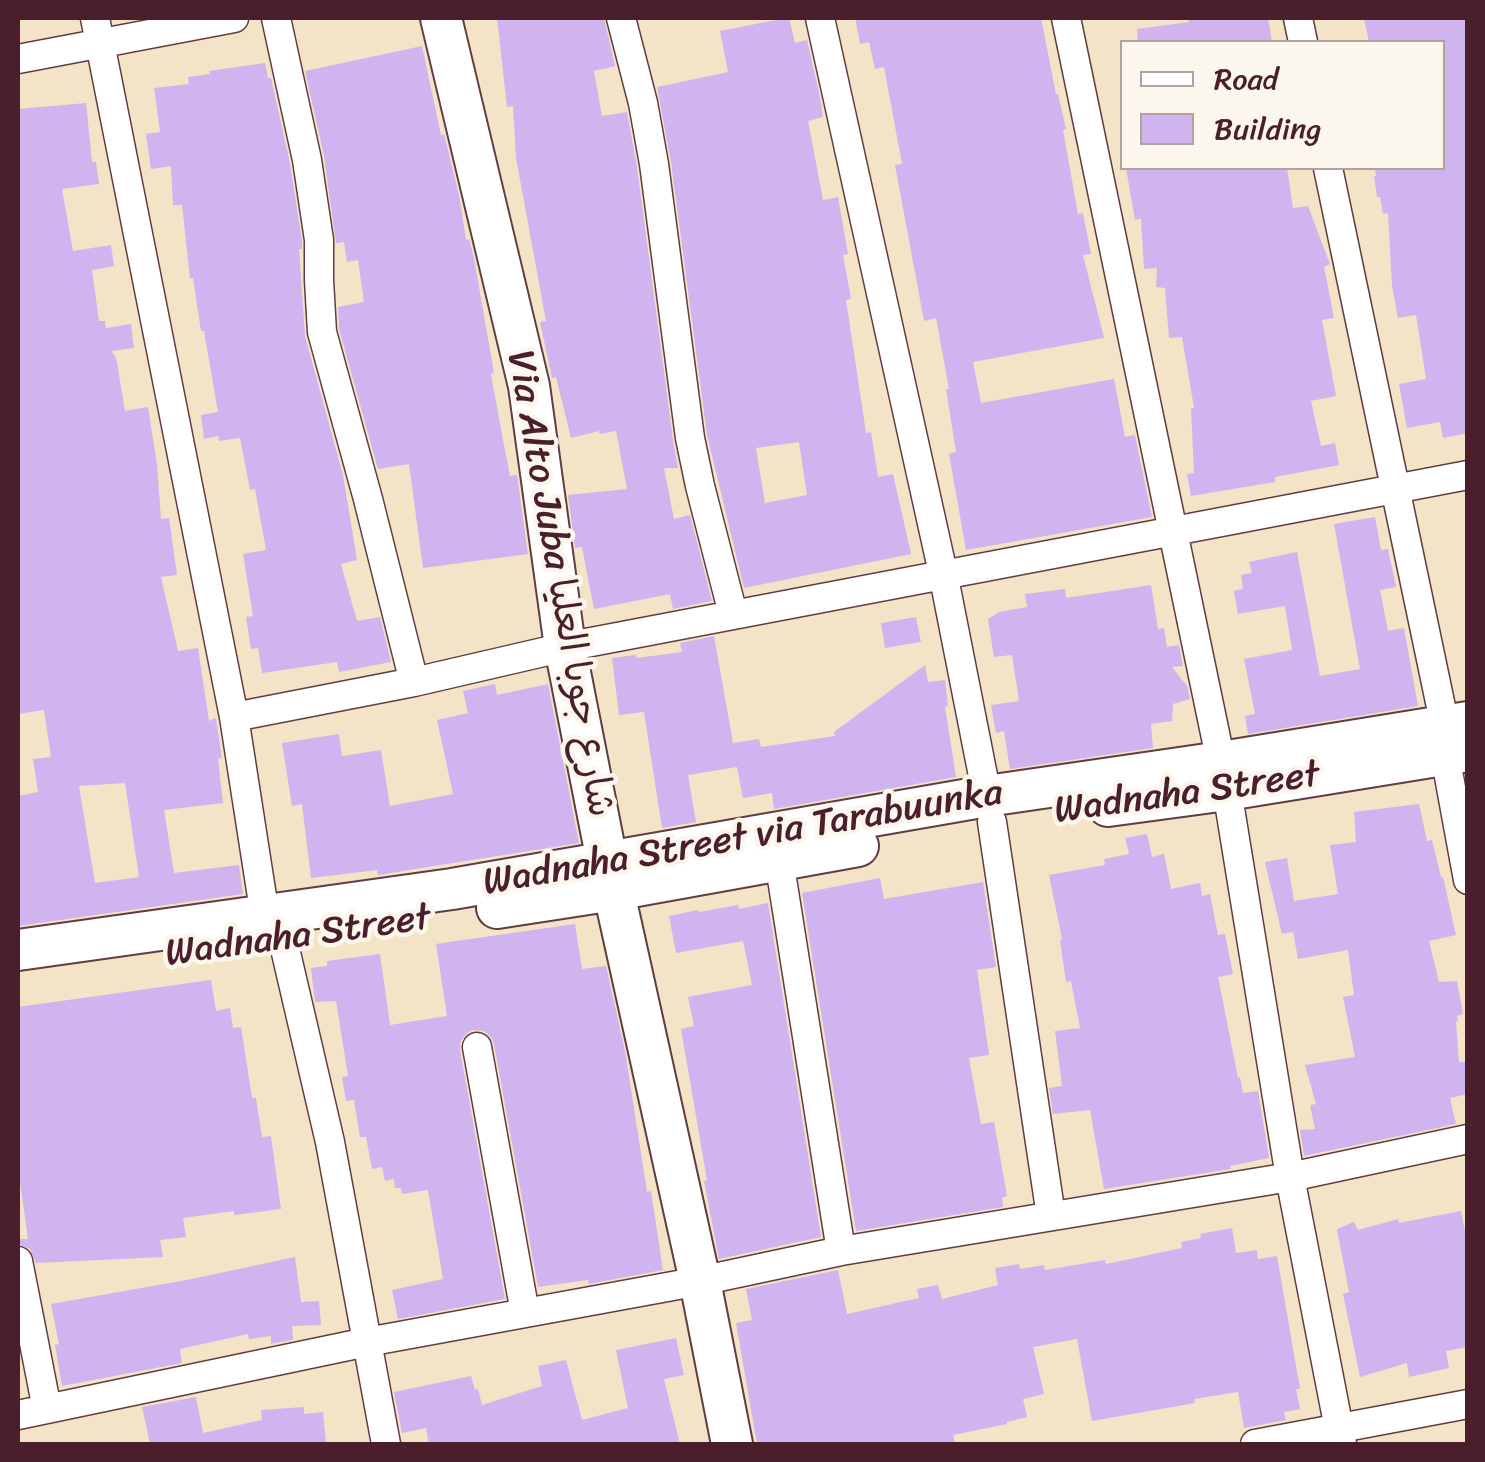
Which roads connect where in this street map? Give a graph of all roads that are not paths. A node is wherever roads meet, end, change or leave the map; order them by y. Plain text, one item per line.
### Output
1 (234, 18) edge
2 (276, 18) edge
3 (442, 18) edge
4 (621, 18) edge
5 (820, 18) edge
6 (1066, 18) edge
7 (98, 31) edge
8 (18, 59) edge
9 (1328, 170) edge
10 (1468, 475) edge
11 (1394, 488) junction
12 (1172, 530) junction
13 (943, 573) junction
14 (733, 614) junction
15 (565, 647) junction
16 (414, 682) junction
17 (234, 717) junction
18 (1456, 739) edge
19 (1224, 776) junction
20 (990, 809) junction
21 (779, 860) junction
22 (610, 876) junction
23 (1468, 880) edge
24 (274, 928) junction
25 (18, 950) edge
26 (18, 976) edge
27 (476, 1047) dead end
28 (1468, 1139) edge
29 (1290, 1177) junction
30 (1051, 1216) junction
31 (840, 1252) junction
32 (18, 1261) edge
33 (700, 1281) junction
34 (526, 1312) junction
35 (366, 1342) junction
36 (1468, 1404) edge
37 (47, 1409) junction
38 (18, 1415) edge
39 (1340, 1436) edge
40 (386, 1444) edge
41 (732, 1444) edge
42 (1254, 1444) edge

1 - 7 street
2 - 16 street
3 - 15 main road, Via Alto Juba شارع جوبا العليا
4 - 14 street
5 - 13 street
6 - 12 street
7 - 8 street
7 - 17 street
9 - 11 street
10 - 11 street
11 - 12 street
11 - 18 street
12 - 13 street
12 - 19 street
13 - 14 street
13 - 20 street
14 - 15 street
15 - 16 street
15 - 22 main road, Via Alto Juba شارع جوبا العليا
16 - 17 street
17 - 24 street
18 - 19 main road, Wadnaha Street
18 - 23 street
19 - 20 main road, Wadnaha Street
19 - 29 street
20 - 21 main road, Wadnaha Street
20 - 22 main road, Wadnaha Street via Tarabuunka
20 - 30 street
21 - 22 main road, Wadnaha Street
21 - 31 street
22 - 24 main road, Wadnaha Street
22 - 33 main road, Via Alto Juba شارع جوبا العليا
24 - 25 main road
24 - 26 main road, Wadnaha Street
24 - 35 street
27 - 34 street
28 - 29 street
29 - 30 street
29 - 39 street
30 - 31 street
31 - 33 street
32 - 37 street
33 - 34 street
33 - 41 main road, Via Alto Juba شارع جوبا العليا
34 - 35 street
35 - 37 street
35 - 40 street
36 - 39 street
37 - 38 street
39 - 42 street

